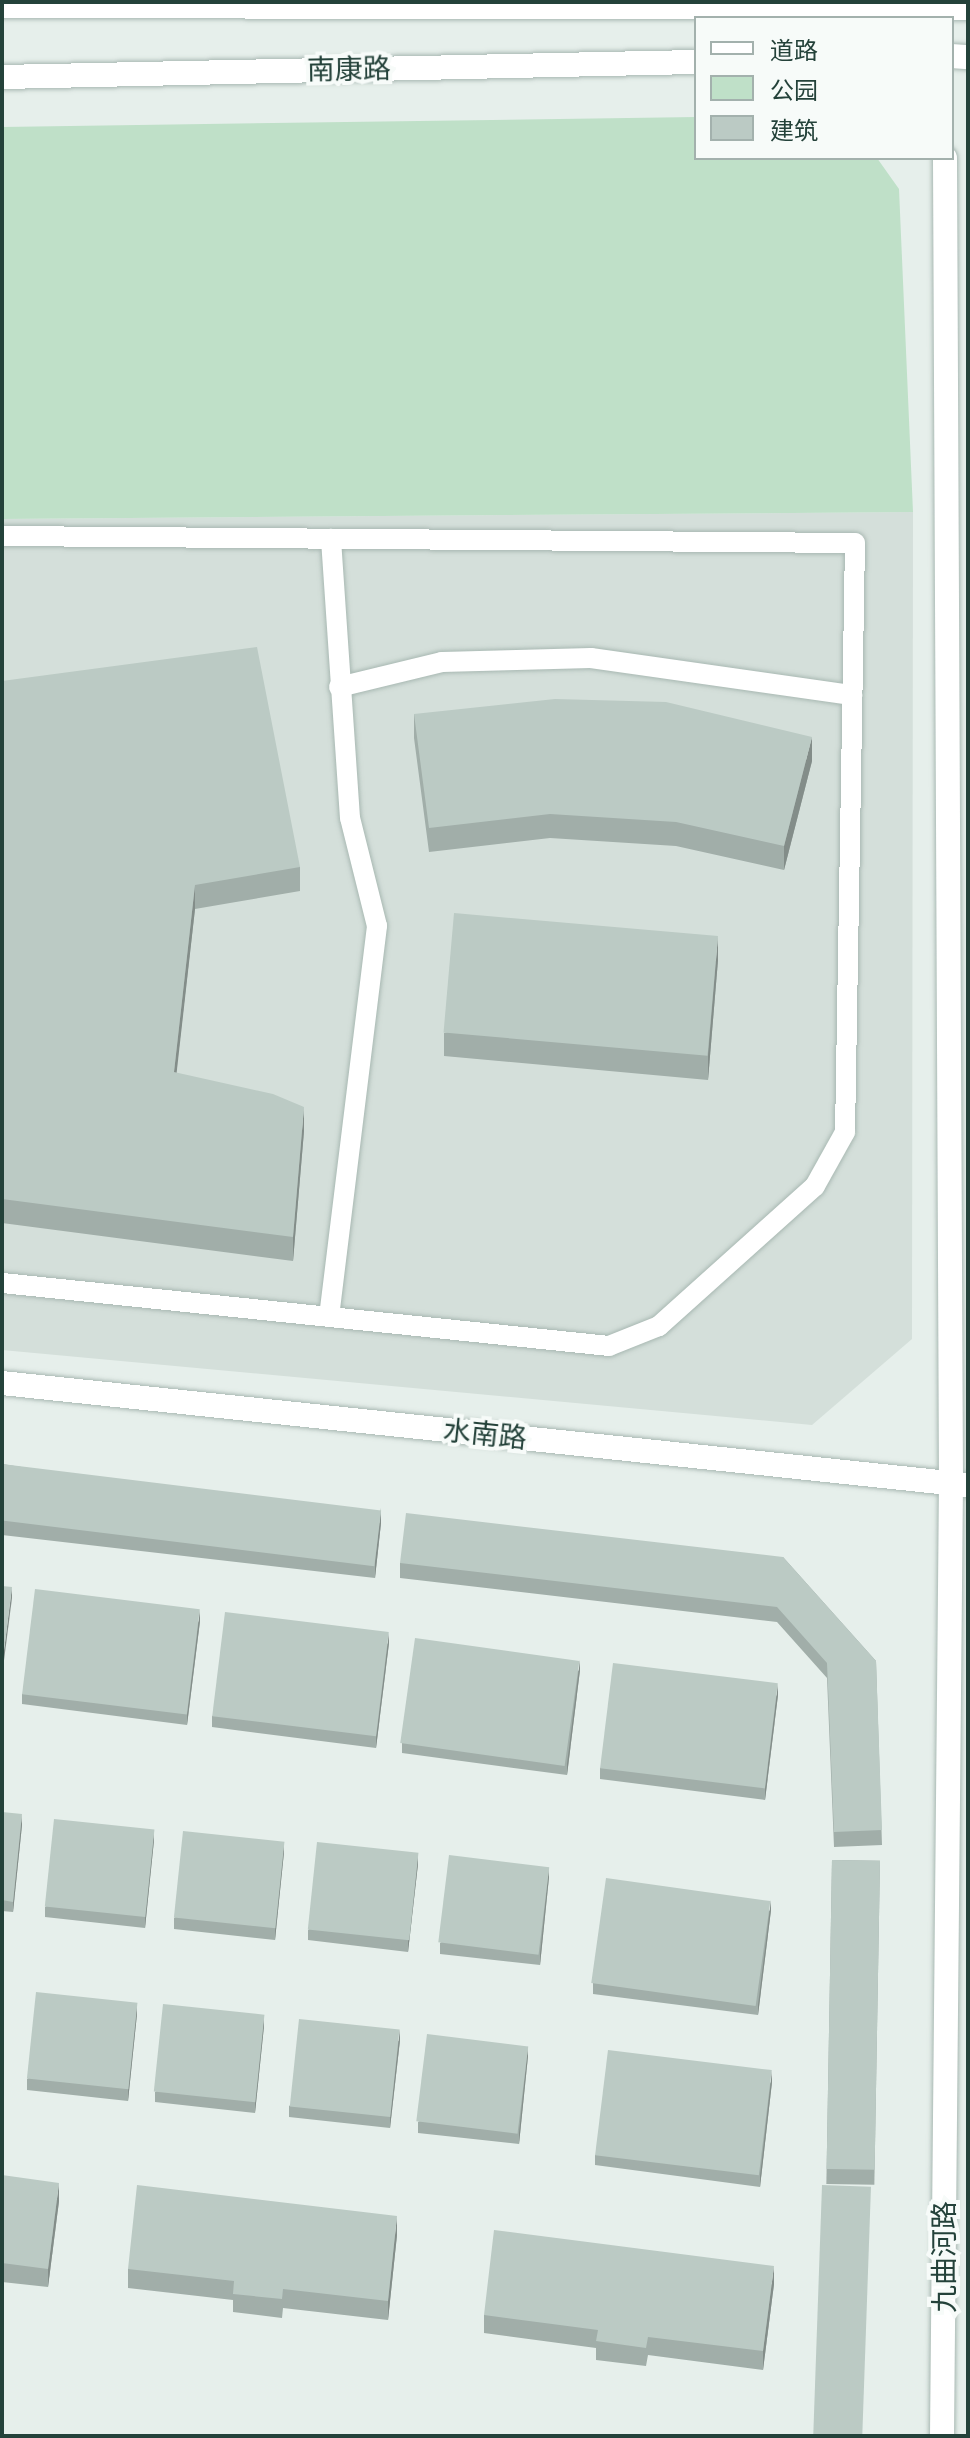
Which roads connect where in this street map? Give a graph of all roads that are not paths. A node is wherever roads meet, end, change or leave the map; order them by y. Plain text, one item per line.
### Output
1 (2, 6) edge
2 (951, 9) edge
3 (694, 62) edge
4 (2, 77) edge
5 (945, 160) edge
6 (2, 536) edge
7 (331, 539) junction
8 (339, 687) junction
9 (852, 695) junction
10 (2, 1283) edge
11 (329, 1317) junction
12 (2, 1383) edge
13 (959, 1484) edge
14 (942, 2436) edge

1 - 2 street
3 - 4 street, 南康路
5 - 13 street, 九曲河路
6 - 7 lane
7 - 8 lane
7 - 9 lane
8 - 9 lane
8 - 11 lane
9 - 11 lane
10 - 11 lane
12 - 13 street, 水南路
13 - 14 street, 九曲河路

